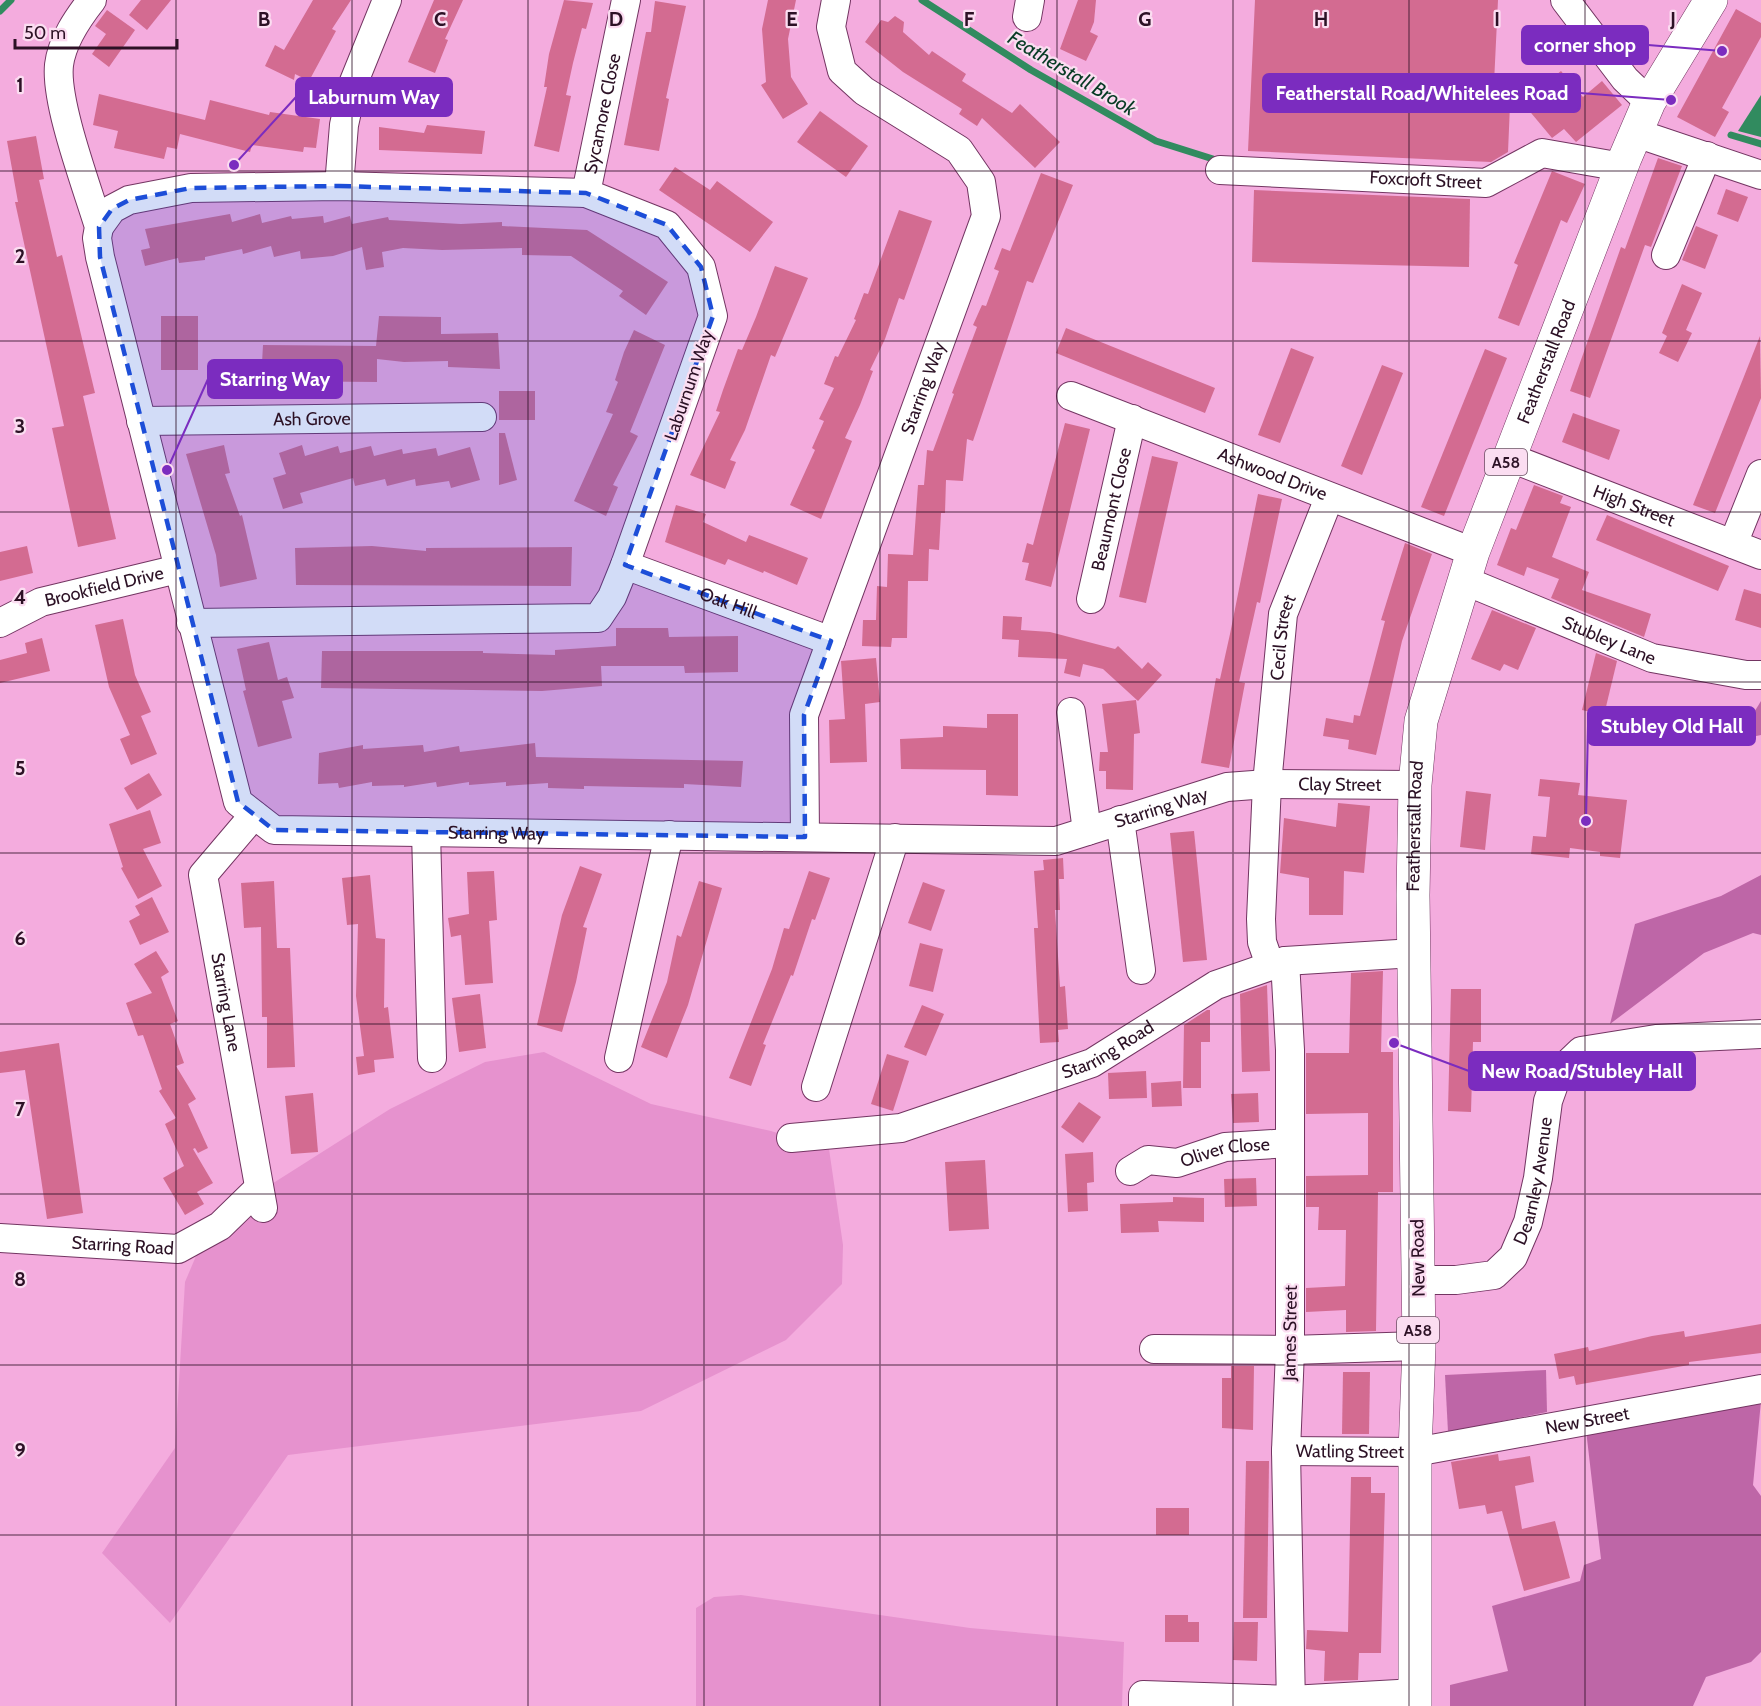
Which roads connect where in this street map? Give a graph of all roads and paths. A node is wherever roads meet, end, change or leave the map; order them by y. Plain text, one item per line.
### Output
1 (92, 0) edge
2 (387, 0) edge
3 (626, 0) edge
4 (836, 0) edge
5 (1565, 0) edge
6 (1711, 0) edge
7 (1649, 102) junction
8 (1636, 133) junction
9 (1707, 156) junction
10 (1622, 167) junction
11 (1220, 170) dead end
12 (1761, 175) edge
13 (339, 186) junction
14 (586, 193) junction
15 (99, 227) junction
16 (1666, 255) dead end
17 (1071, 396) dead end
18 (482, 417) dead end
19 (1132, 419) junction
20 (141, 421) junction
21 (1508, 457) junction
22 (1761, 474) edge
23 (1329, 498) junction
24 (1734, 544) junction
25 (1761, 555) edge
26 (625, 565) junction
27 (1468, 566) junction
28 (178, 569) junction
29 (1091, 599) dead end
30 (191, 622) junction
31 (0, 623) edge
32 (831, 641) junction
33 (1761, 675) edge
34 (1071, 712) dead end
35 (1267, 784) junction
36 (1415, 785) junction
37 (254, 815) junction
38 (1120, 820) junction
39 (1087, 831) junction
40 (426, 832) junction
41 (669, 836) junction
42 (806, 837) junction
43 (895, 838) junction
44 (1414, 953) junction
45 (1278, 963) junction
46 (1141, 970) dead end
47 (1761, 1034) edge
48 (432, 1058) dead end
49 (619, 1058) dead end
50 (816, 1087) dead end
51 (791, 1138) dead end
52 (1290, 1143) junction
53 (1130, 1172) dead end
54 (261, 1198) joint
55 (0, 1238) edge
56 (1418, 1280) junction
57 (1419, 1346) junction
58 (1154, 1349) dead end
59 (1290, 1350) junction
60 (1761, 1389) edge
61 (1286, 1451) junction
62 (1415, 1452) junction
63 (1415, 1699) edge
64 (1143, 1700) edge
65 (1291, 1703) edge

1 - 15 street, Starring Way
2 - 13 street
3 - 14 street, Sycamore Close
4 - 32 street, Starring Way
5 - 7 street
6 - 7 highway, Featherstall Road / A58
7 - 8 highway, Featherstall Road / A58
8 - 9 street
8 - 10 highway, Featherstall Road / A58
9 - 12 street
9 - 16 street
10 - 11 street, Foxcroft Street
10 - 21 highway, Featherstall Road / A58
13 - 14 street, Laburnum Way
13 - 15 street, Laburnum Way
14 - 26 street, Laburnum Way
15 - 20 street, Starring Way
17 - 19 street, Ashwood Drive
18 - 20 street, Ash Grove
19 - 23 street, Ashwood Drive
19 - 29 street, Beaumont Close
20 - 28 street, Starring Way
21 - 24 street, High Street
21 - 27 highway, Featherstall Road / A58
22 - 24 street
23 - 27 street, Ashwood Drive
23 - 35 street, Cecil Street
24 - 25 street, High Street
26 - 30 street, Laburnum Way
26 - 32 street, Oak Hill
27 - 33 street, Stubley Lane
27 - 36 highway, Featherstall Road / A58
28 - 30 street, Starring Way
28 - 31 street, Brookfield Drive
30 - 37 street, Starring Way
32 - 42 street, Starring Way
34 - 39 street
35 - 36 street, Clay Street
35 - 38 street, Starring Way
35 - 45 street, Cecil Street
36 - 44 highway, Featherstall Road / A58
37 - 40 street, Starring Way
37 - 54 street, Starring Lane
38 - 39 street, Starring Way
38 - 46 street
39 - 43 street, Starring Way
40 - 41 street, Starring Way
40 - 48 street
41 - 42 street, Starring Way
41 - 49 street
42 - 43 street, Starring Way
43 - 50 street
44 - 45 street, Starring Road
44 - 56 highway, New Road / A58
45 - 51 street, Starring Road
45 - 52 street, James Street
47 - 56 street, Dearnley Avenue
52 - 53 street, Oliver Close
52 - 59 street, James Street
54 - 55 street, Starring Road
56 - 57 highway, New Road / A58
57 - 59 street
57 - 62 highway, New Road / A58
58 - 59 street
59 - 61 street, James Street
60 - 62 street, New Street
61 - 62 street, Watling Street
61 - 65 street, James Street
62 - 63 highway, New Road / A58
63 - 65 street
64 - 65 street

